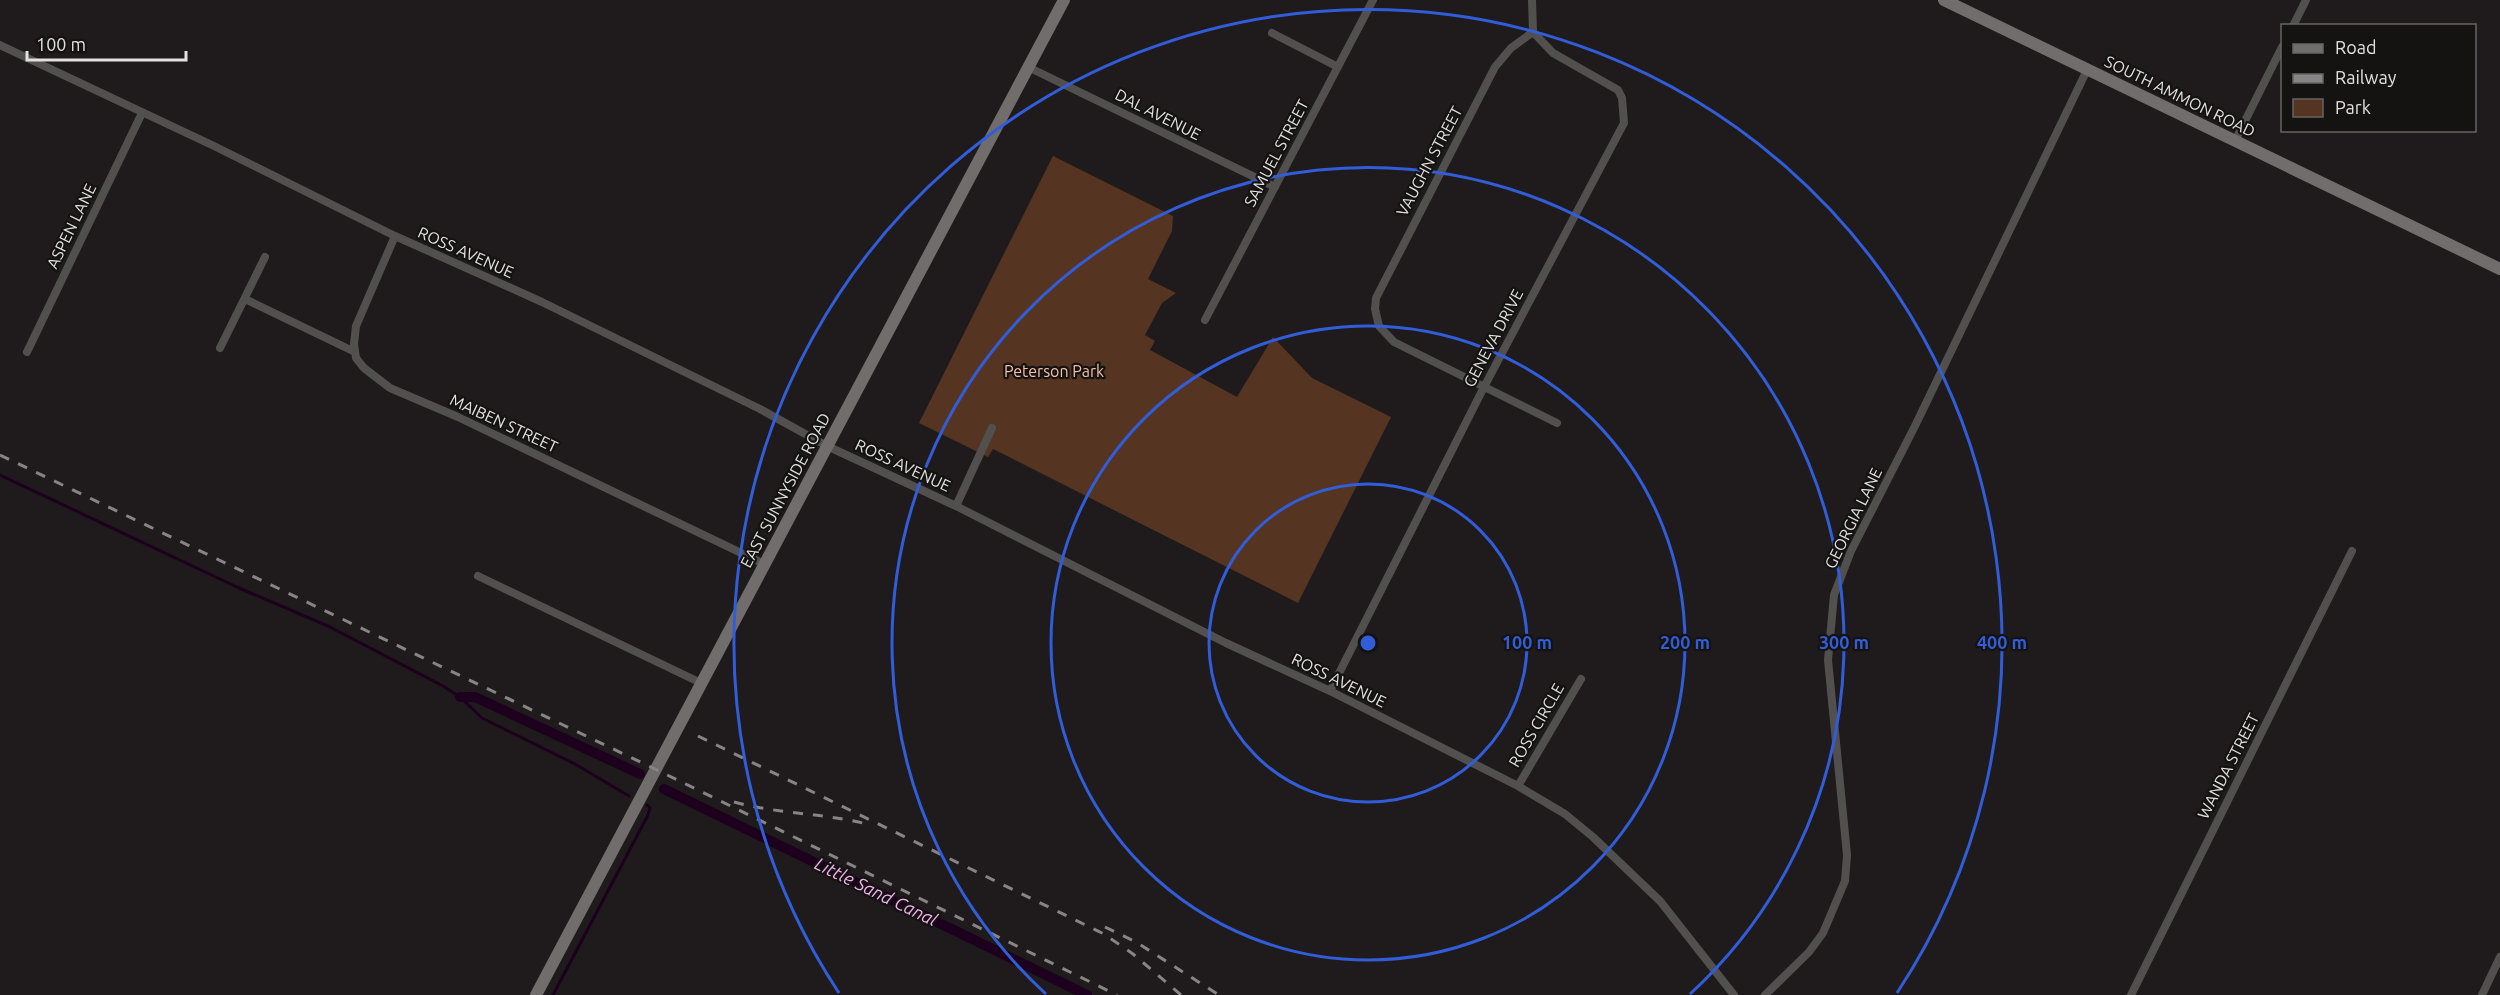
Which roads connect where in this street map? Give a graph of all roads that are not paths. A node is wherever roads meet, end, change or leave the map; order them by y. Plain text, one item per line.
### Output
1 (1064, 0) edge
2 (1372, 0) edge
3 (1532, 0) edge
4 (1944, 0) edge
5 (2306, 0) edge
6 (2294, 24) edge
7 (1533, 32) junction
8 (1272, 33) dead end
9 (0, 45) edge
10 (2281, 51) edge
11 (1028, 67) junction
12 (1338, 67) junction
13 (2087, 70) junction
14 (142, 113) junction
15 (2235, 141) junction
16 (1275, 187) junction
17 (395, 236) junction
18 (265, 257) dead end
19 (2500, 269) edge
20 (245, 299) junction
21 (1205, 320) dead end
22 (220, 348) dead end
23 (27, 352) dead end
24 (355, 352) junction
25 (1485, 387) junction
26 (1557, 423) dead end
27 (992, 428) dead end
28 (827, 446) junction
29 (956, 506) junction
30 (2352, 551) dead end
31 (764, 564) junction
32 (478, 576) dead end
33 (1581, 679) dead end
34 (701, 683) junction
35 (1330, 691) junction
36 (1518, 786) junction
37 (2500, 957) edge
38 (536, 995) edge
39 (1734, 995) edge
40 (1765, 995) edge
41 (2131, 995) edge
42 (2481, 995) edge

1 - 11 main road, EAST SUNNYSIDE ROAD
2 - 12 street, SAMUEL STREET
3 - 7 street
4 - 13 main road, SOUTH AMMON ROAD
5 - 6 street
7 - 25 street, GENEVA DRIVE
7 - 25 street, VAUGHN STREET
8 - 12 street
9 - 14 street, ROSS AVENUE
10 - 15 street
11 - 16 street, DAL AVENUE
11 - 28 main road, EAST SUNNYSIDE ROAD
12 - 16 street, SAMUEL STREET
13 - 15 main road, SOUTH AMMON ROAD
13 - 40 street, GEORGIA LANE
14 - 17 street, ROSS AVENUE
14 - 23 street, ASPEN LANE
15 - 19 main road, SOUTH AMMON ROAD
16 - 21 street, SAMUEL STREET
17 - 24 street
17 - 28 street, ROSS AVENUE
18 - 20 street
20 - 22 street
20 - 24 street
24 - 31 street, MAIBEN STREET
25 - 26 street
25 - 35 street, GENEVA DRIVE
27 - 29 street
28 - 29 street, ROSS AVENUE
28 - 31 main road, EAST SUNNYSIDE ROAD
29 - 35 street, ROSS AVENUE
30 - 41 street, WANDA STREET
31 - 34 main road, EAST SUNNYSIDE ROAD
32 - 34 street
33 - 36 street, ROSS CIRCLE
34 - 38 main road, EAST SUNNYSIDE ROAD
35 - 36 street, ROSS AVENUE
36 - 39 street, ROSS AVENUE
37 - 42 street

